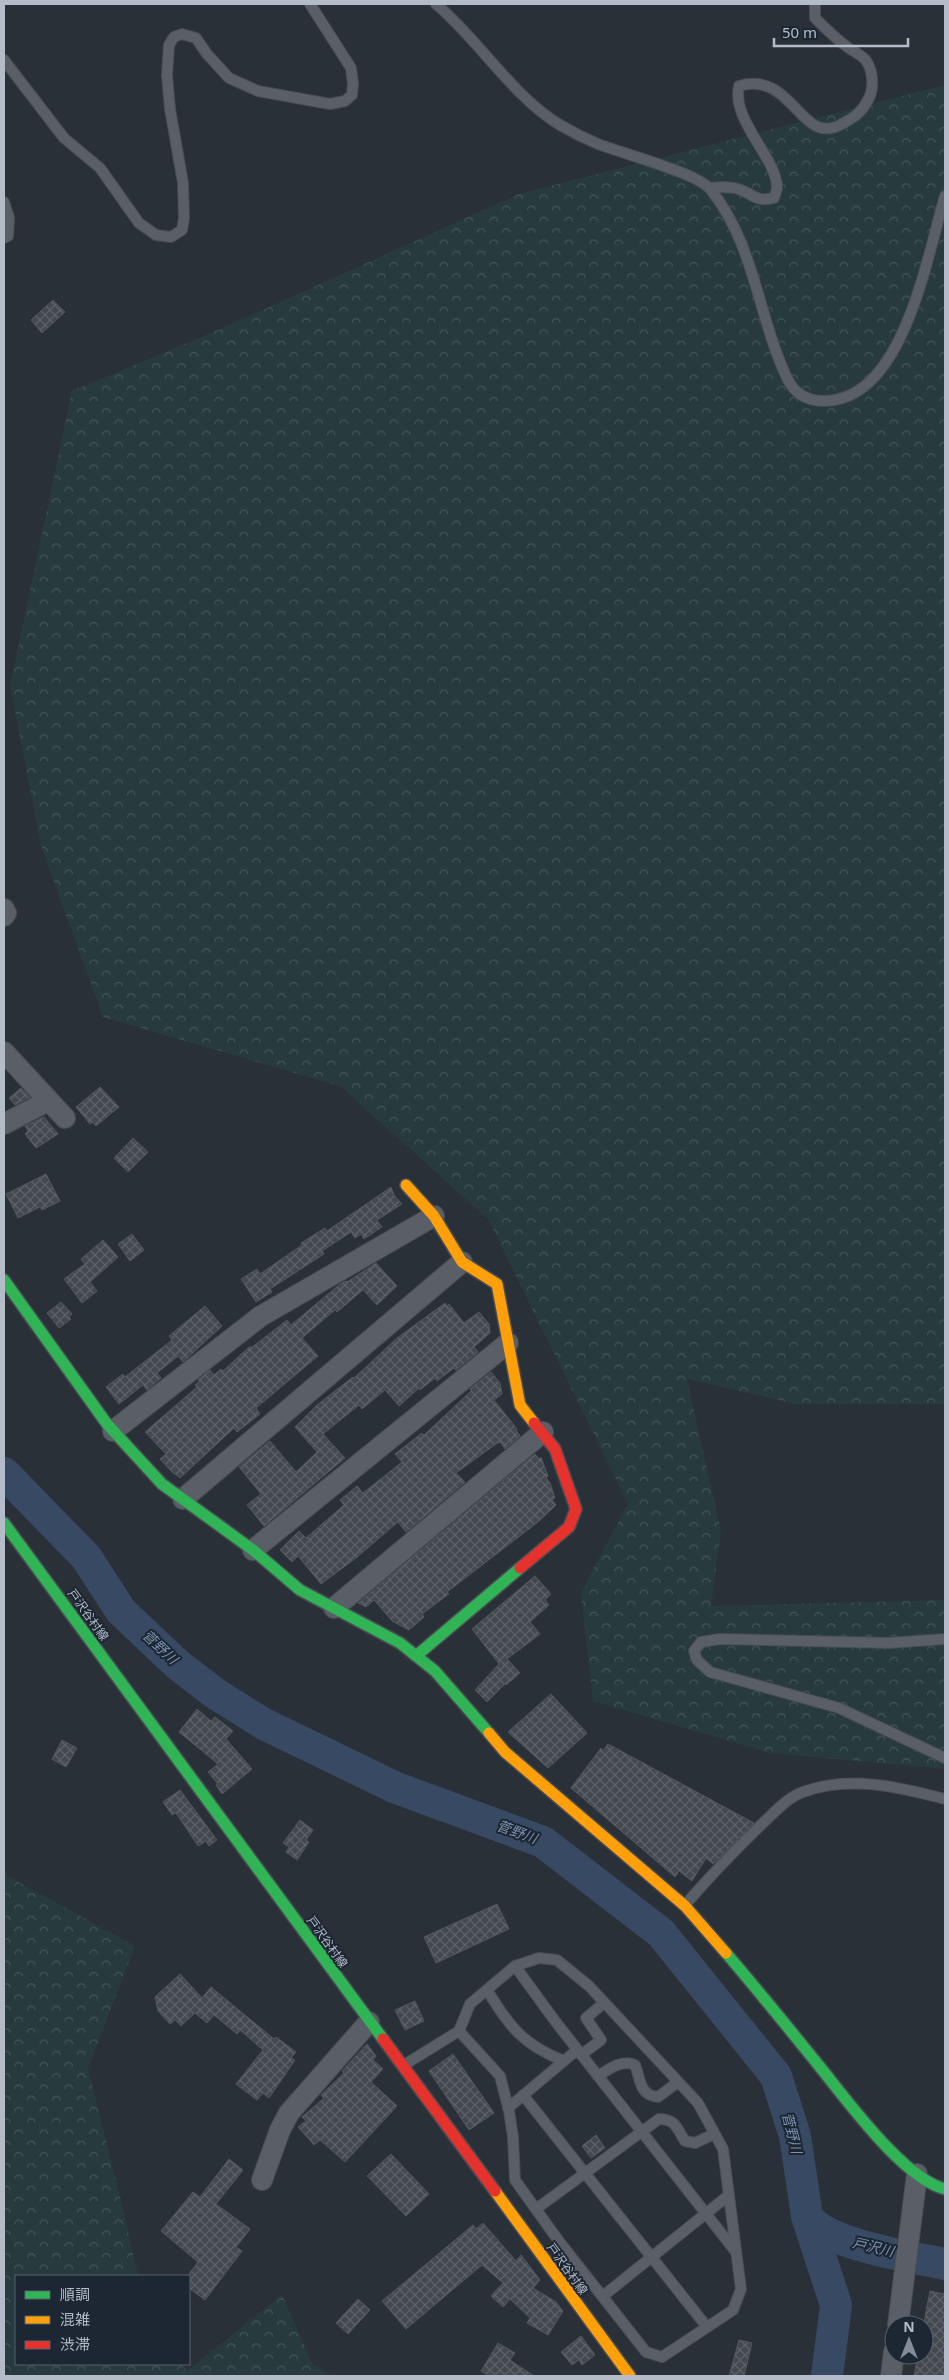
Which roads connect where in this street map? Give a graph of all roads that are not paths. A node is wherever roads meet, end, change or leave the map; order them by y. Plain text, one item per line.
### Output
1 (310, 4) edge
2 (436, 4) edge
3 (815, 4) edge
4 (4, 60) edge
5 (710, 188) junction
6 (945, 196) edge
7 (4, 202) edge
8 (4, 238) edge
9 (4, 909) edge
10 (4, 916) edge
11 (4, 1052) edge
12 (48, 1101) junction
13 (65, 1118) dead end
14 (4, 1124) edge
15 (406, 1185) dead end
16 (434, 1216) junction
17 (462, 1262) junction
18 (4, 1280) edge
19 (508, 1343) junction
20 (113, 1431) junction
21 (543, 1432) junction
22 (183, 1499) junction
23 (4, 1523) edge
24 (253, 1550) junction
25 (334, 1608) junction
26 (945, 1639) edge
27 (416, 1656) junction
28 (945, 1758) edge
29 (945, 1799) edge
30 (685, 1906) junction
31 (515, 1966) junction
32 (486, 1990) junction
33 (604, 2003) junction
34 (368, 2022) junction
35 (459, 2031) junction
36 (579, 2053) junction
37 (564, 2061) junction
38 (401, 2066) junction
39 (598, 2076) junction
40 (678, 2082) junction
41 (523, 2095) junction
42 (508, 2108) junction
43 (641, 2131) junction
44 (714, 2134) junction
45 (584, 2172) junction
46 (917, 2174) junction
47 (262, 2180) dead end
48 (945, 2189) edge
49 (729, 2195) junction
50 (536, 2209) junction
51 (705, 2213) junction
52 (736, 2253) junction
53 (651, 2256) junction
54 (603, 2296) junction
55 (899, 2315) edge
56 (707, 2327) junction
57 (630, 2376) edge

1 - 4 lane
2 - 5 lane
3 - 5 lane
5 - 6 lane
7 - 8 lane
9 - 10 street
11 - 12 street
12 - 13 street
12 - 14 street
15 - 16 street
16 - 17 street
16 - 20 street
17 - 19 street
17 - 22 street
18 - 20 street
19 - 21 street
19 - 24 street
20 - 22 street
21 - 25 street
21 - 27 street
22 - 24 street
23 - 34 street, 戸沢谷村線
24 - 25 street
25 - 27 street
26 - 28 lane
27 - 30 street
29 - 30 lane
30 - 46 street
31 - 32 lane
31 - 33 lane
31 - 36 lane
32 - 35 lane
32 - 37 lane
33 - 36 lane
33 - 40 lane
34 - 38 street, 戸沢谷村線
34 - 47 street
35 - 38 lane
35 - 42 lane
36 - 37 lane
36 - 39 lane
37 - 41 lane
38 - 57 street, 戸沢谷村線
39 - 40 lane
39 - 43 lane
40 - 44 lane
41 - 42 lane
41 - 45 lane
42 - 50 lane
43 - 44 lane
43 - 45 lane
43 - 51 lane
44 - 49 lane
45 - 50 lane
45 - 53 lane
46 - 48 street
46 - 55 street
49 - 51 lane
49 - 52 lane
50 - 54 lane
51 - 52 lane
51 - 53 lane
52 - 56 lane
53 - 54 lane
53 - 56 lane
54 - 56 lane

